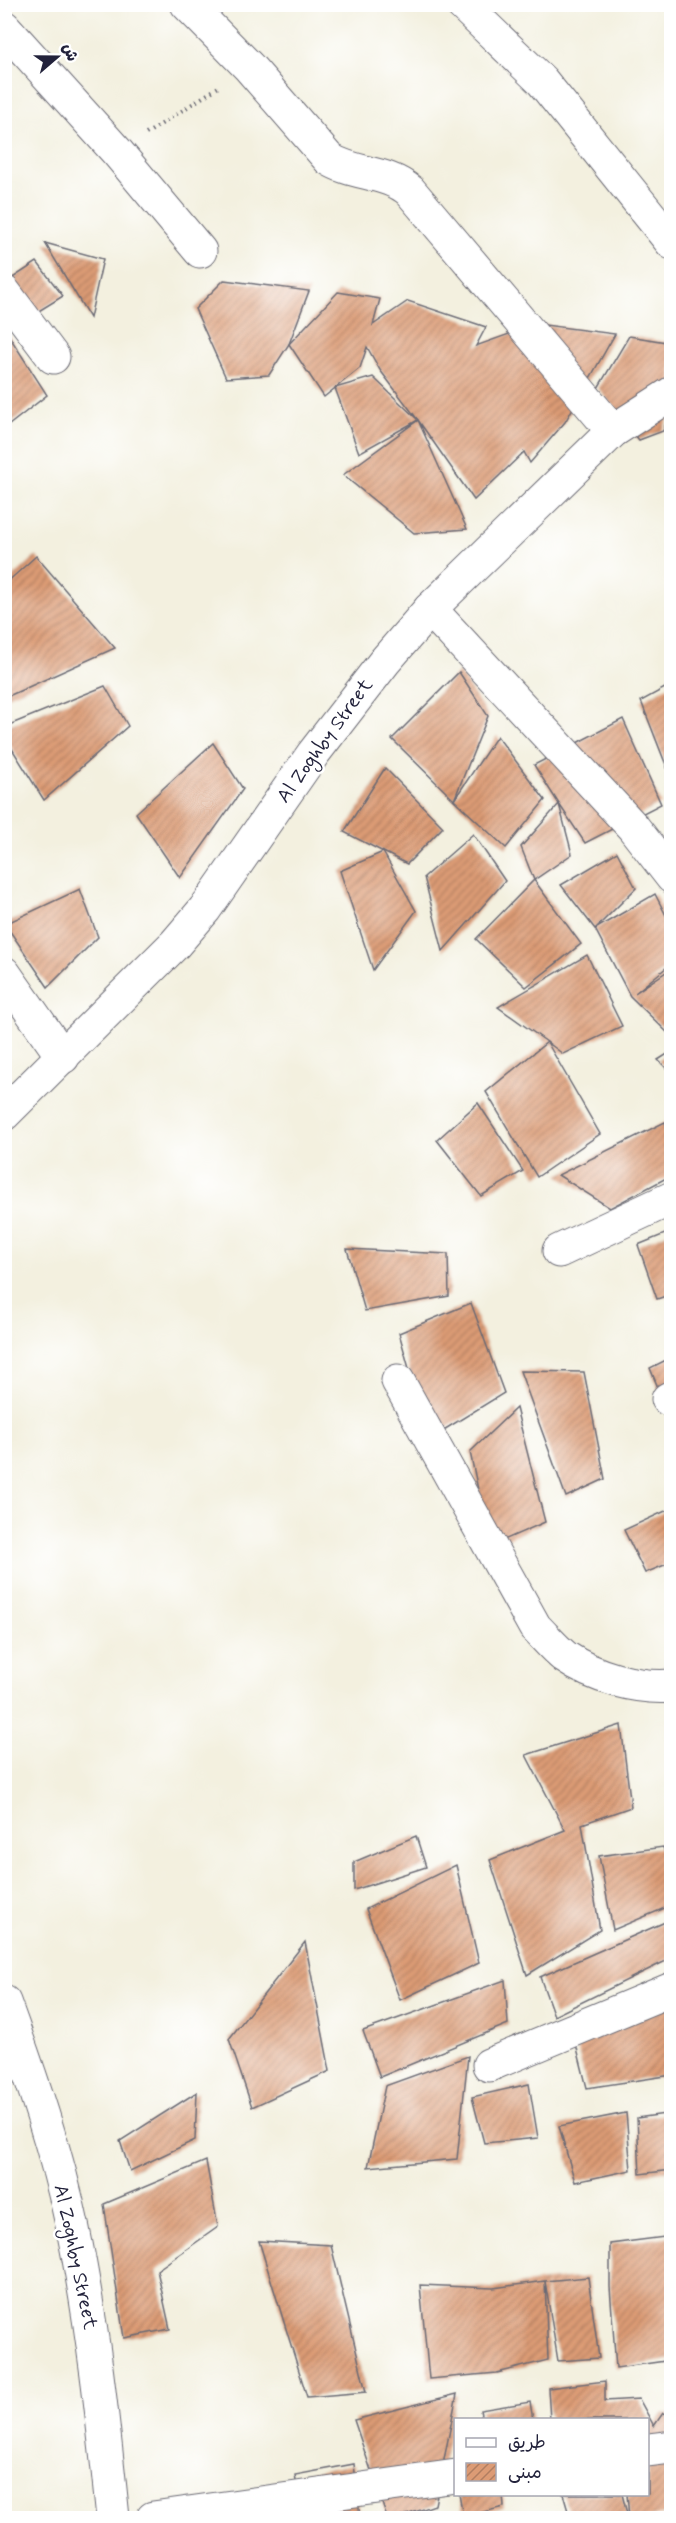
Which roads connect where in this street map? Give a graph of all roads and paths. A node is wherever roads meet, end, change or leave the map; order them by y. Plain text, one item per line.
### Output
1 (187, 4) edge
2 (462, 4) edge
3 (4, 27) edge
4 (249, 67) junction
5 (118, 153) junction
6 (672, 243) edge
7 (200, 251) dead end
8 (4, 291) edge
9 (53, 357) dead end
10 (672, 393) edge
11 (613, 431) junction
12 (430, 609) junction
13 (672, 877) edge
14 (4, 973) edge
15 (63, 1057) junction
16 (4, 1114) edge
17 (672, 1198) edge
18 (559, 1251) dead end
19 (398, 1381) dead end
20 (672, 1686) edge
21 (672, 1989) edge
22 (4, 2002) edge
23 (489, 2065) dead end
24 (672, 2447) edge
25 (649, 2450) edge
26 (454, 2476) edge
27 (113, 2518) edge
28 (153, 2518) edge

1 - 4 street
2 - 6 street
3 - 5 street
4 - 5 path
4 - 11 street
5 - 7 street
8 - 9 street
10 - 11 street, Al Zoghby Street
11 - 12 street, Al Zoghby Street
12 - 13 street
12 - 15 street, Al Zoghby Street
14 - 15 street
15 - 16 street, Al Zoghby Street
17 - 18 street
19 - 20 street
21 - 23 street
22 - 27 street, Al Zoghby Street
24 - 25 street
26 - 28 street

